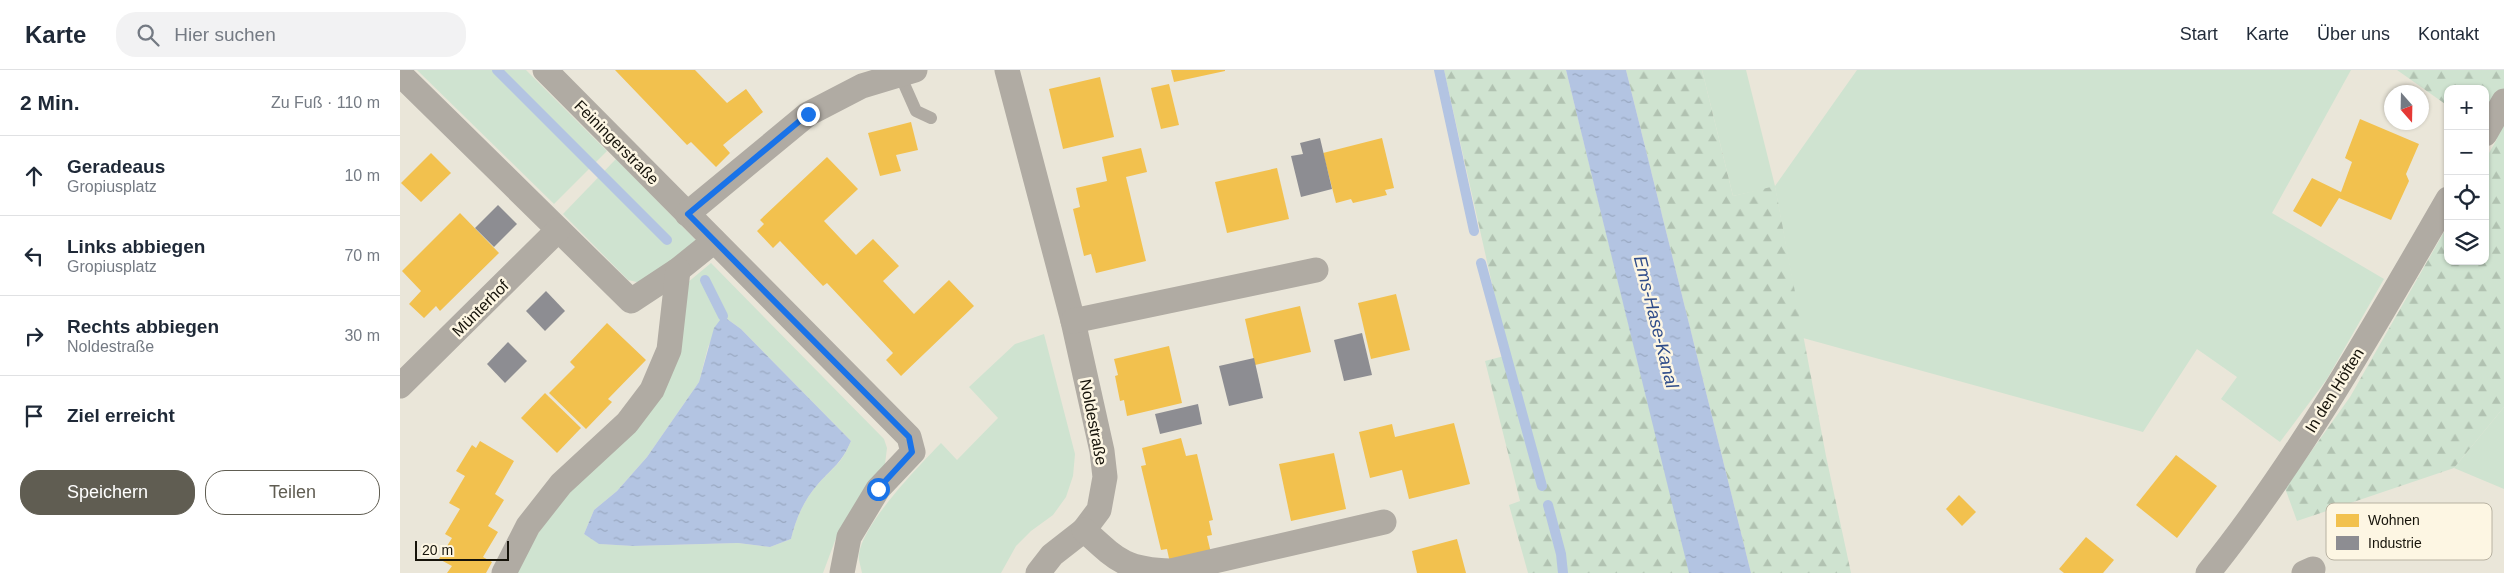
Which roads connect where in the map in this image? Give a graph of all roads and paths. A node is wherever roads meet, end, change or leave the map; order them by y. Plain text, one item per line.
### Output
1 (545, 70) edge
2 (1007, 70) edge
3 (907, 72) edge
4 (400, 74) edge
5 (2504, 101) edge
6 (930, 118) dead end
7 (2487, 130) edge
8 (2444, 206) edge
9 (688, 214) junction
10 (558, 230) junction
11 (714, 241) junction
12 (678, 270) junction
13 (1316, 270) dead end
14 (1073, 321) junction
15 (400, 386) edge
16 (1384, 522) dead end
17 (1084, 530) junction
18 (1124, 568) edge
19 (504, 573) edge
20 (842, 573) edge
21 (1038, 573) edge
22 (2208, 573) edge

1 - 9 street, Feiningerstraße
2 - 14 street, Noldestraße
3 - 6 lane
3 - 9 street
4 - 10 street
5 - 7 street
8 - 22 street, In den Höften
9 - 11 street, Feiningerstraße
10 - 12 street
10 - 15 street, Münterhof
11 - 12 street
11 - 20 street, Feiningerstraße
12 - 19 street
13 - 14 street
14 - 17 street, Noldestraße
16 - 18 street
17 - 18 street
17 - 21 street, Noldestraße

